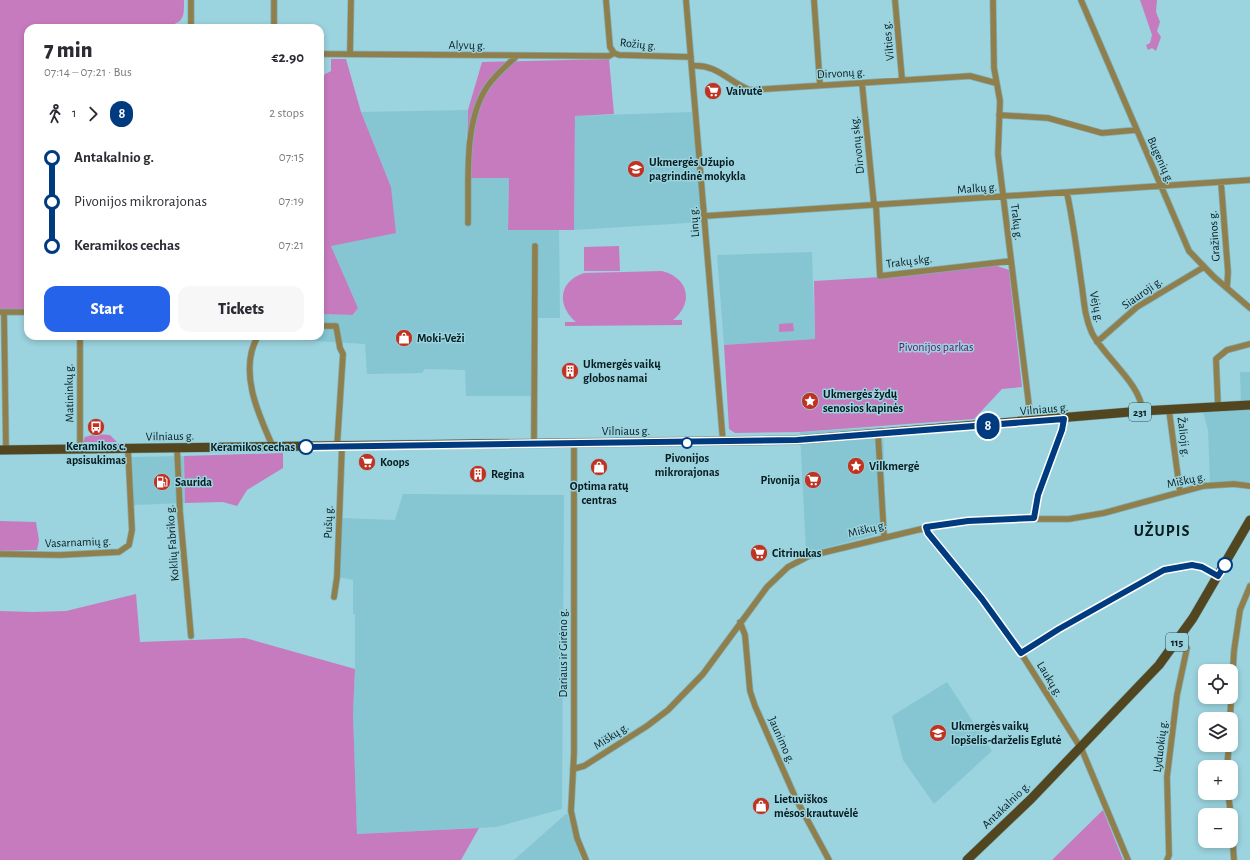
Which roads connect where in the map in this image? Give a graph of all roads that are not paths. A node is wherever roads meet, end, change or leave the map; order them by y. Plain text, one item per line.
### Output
1 (192, 0) edge
2 (274, 0) edge
3 (351, 0) edge
4 (606, 0) edge
5 (686, 0) edge
6 (814, 0) edge
7 (895, 0) edge
8 (992, 0) edge
9 (1081, 0) edge
10 (191, 24) edge
11 (274, 24) edge
12 (614, 53) junction
13 (324, 54) edge
14 (350, 54) junction
15 (517, 56) junction
16 (691, 57) junction
17 (692, 66) junction
18 (902, 79) junction
19 (862, 83) junction
20 (996, 83) junction
21 (820, 85) junction
22 (999, 115) junction
23 (1136, 130) junction
24 (1250, 180) edge
25 (1221, 182) junction
26 (1161, 186) junction
27 (1067, 193) junction
28 (1002, 198) junction
29 (875, 205) junction
30 (705, 216) junction
31 (468, 222) dead end
32 (535, 246) dead end
33 (1010, 261) junction
34 (1204, 268) junction
35 (1227, 288) junction
36 (1250, 308) edge
37 (2, 312) edge
38 (24, 312) edge
39 (324, 326) edge
40 (80, 340) edge
41 (256, 340) edge
42 (1097, 342) junction
43 (1250, 344) edge
44 (1250, 405) edge
45 (1218, 406) junction
46 (1169, 410) junction
47 (1142, 411) junction
48 (1064, 419) junction
49 (1031, 422) junction
50 (878, 435) junction
51 (534, 443) junction
52 (722, 443) junction
53 (574, 444) junction
54 (273, 447) junction
55 (339, 447) junction
56 (178, 448) junction
57 (80, 449) junction
58 (128, 449) junction
59 (3, 450) edge
60 (1250, 486) edge
61 (1180, 492) junction
62 (1034, 518) junction
63 (1250, 520) edge
64 (926, 527) junction
65 (884, 536) junction
66 (0, 554) edge
67 (1218, 576) junction
68 (1250, 586) edge
69 (334, 597) dead end
70 (740, 622) junction
71 (191, 636) dead end
72 (1178, 640) junction
73 (1021, 653) junction
74 (1231, 712) edge
75 (1080, 746) junction
76 (573, 769) junction
77 (1233, 848) edge
78 (586, 860) edge
79 (829, 860) edge
80 (967, 860) edge
81 (1128, 860) edge
82 (1167, 860) edge
83 (1234, 860) edge

1 - 10 street
2 - 11 street
3 - 14 street
4 - 12 street, Rožių g.
5 - 16 street, Linų g.
6 - 21 street
7 - 18 street, Vilties g.
8 - 20 street, Trakų g.
9 - 23 street, Bugenių g.
12 - 15 street, Alyvų g.
12 - 16 street, Rožių g.
13 - 14 street, Alyvų g.
14 - 15 street, Alyvų g.
15 - 31 street
16 - 17 street, Linų g.
17 - 21 street, Dirvonų g.
17 - 30 street, Linų g.
18 - 19 street, Dirvonų g.
18 - 20 street, Dirvonų g.
19 - 21 street, Dirvonų g.
19 - 29 street, Dirvonų skg.
20 - 22 street, Trakų g.
22 - 23 street
22 - 28 street, Trakų g.
23 - 26 street, Bugenių g.
24 - 25 street, Malkų g.
25 - 26 street, Malkų g.
25 - 35 street, Gražinos g.
26 - 27 street, Malkų g.
26 - 34 street, Bugenių g.
27 - 28 street, Malkų g.
27 - 42 street, Vėjų g.
28 - 29 street, Malkų g.
28 - 33 street, Trakų g.
29 - 30 street, Malkų g.
29 - 33 street, Trakų skg.
30 - 52 street, Linų g.
32 - 51 street
33 - 49 street, Trakų g.
34 - 35 street, Bugenių g.
34 - 42 street, Siauroji g.
35 - 36 street, Bugenių g.
37 - 38 street
37 - 59 street
39 - 55 street, Pušų g.
40 - 57 street, Matininkų g.
41 - 54 street
42 - 47 street, Vėjų g.
43 - 45 street
44 - 45 main road, Vilniaus g. / 231
45 - 46 main road, Vilniaus g. / 231
46 - 47 main road, Vilniaus g. / 231
46 - 61 street, Žalioji g.
47 - 48 main road, Vilniaus g. / 231
48 - 49 main road, Vilniaus g. / 231
48 - 62 street
49 - 50 main road, Vilniaus g. / 231
50 - 52 main road, Vilniaus g. / 231
50 - 65 street
51 - 53 main road, Vilniaus g. / 231
51 - 55 main road, Vilniaus g. / 231
52 - 53 main road, Vilniaus g. / 231
53 - 76 street, Dariaus ir Girėno g.
54 - 55 main road, Vilniaus g. / 231
54 - 56 main road, Vilniaus g. / 231
55 - 69 street, Pušų g.
56 - 58 main road, Vilniaus g. / 231
56 - 71 street, Koklių Fabriko g.
57 - 58 main road, Vilniaus g. / 231
57 - 59 main road, Vilniaus g. / 231
58 - 66 street, Vasarnamių g.
60 - 61 street, Miškų g.
61 - 62 street, Miškų g.
62 - 64 street, Miškų g.
63 - 67 main road, Antakalnio g. / 115
64 - 65 street, Miškų g.
64 - 73 street, Laukų g.
65 - 70 street, Miškų g.
67 - 72 main road, Antakalnio g. / 115
67 - 73 street
68 - 74 street
70 - 76 street, Miškų g.
70 - 79 street, Jaunimo g.
72 - 75 main road, Antakalnio g. / 115
72 - 82 street, Lyduokių g.
73 - 75 street, Laukų g.
75 - 80 main road, Antakalnio g. / 115
75 - 81 street, Laukų g.
76 - 78 street, Dariaus ir Girėno g.
77 - 83 street

